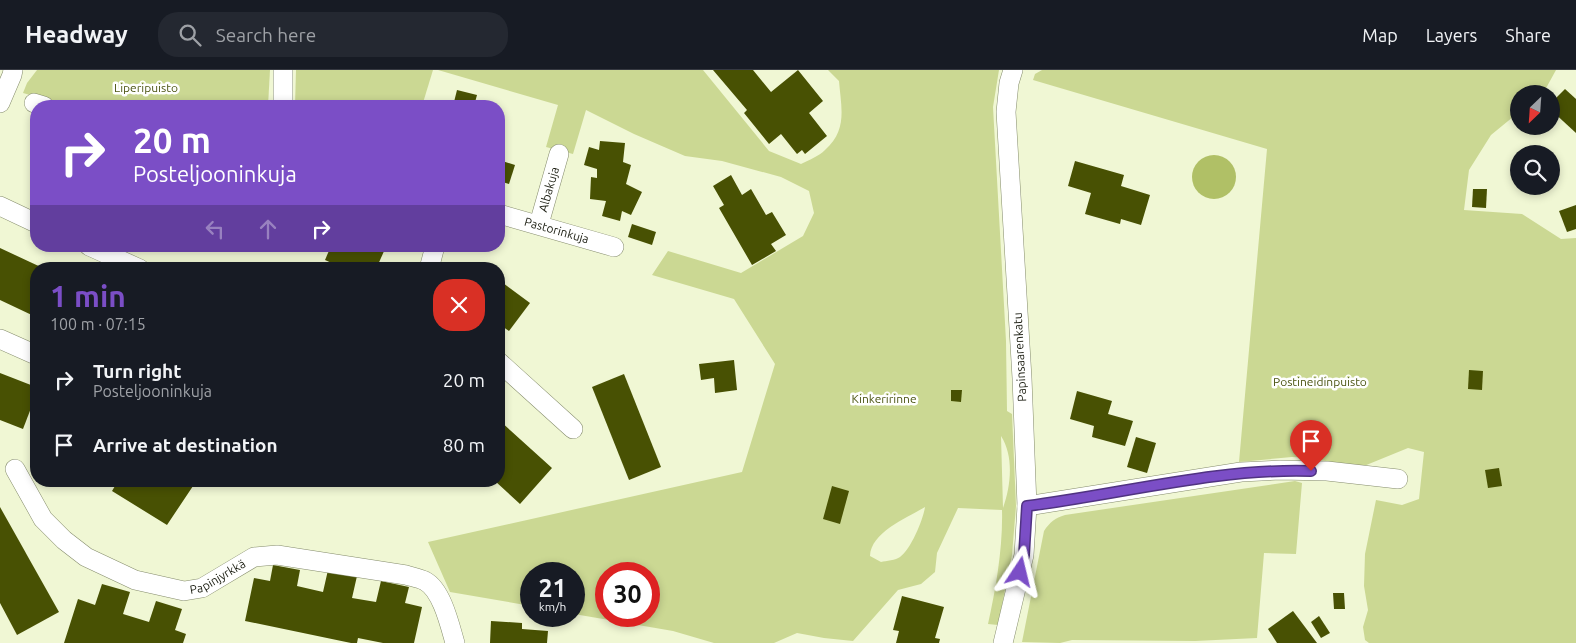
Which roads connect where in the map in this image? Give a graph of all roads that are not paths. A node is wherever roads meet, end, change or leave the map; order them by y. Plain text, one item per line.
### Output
1 (13, 70) edge
2 (283, 70) edge
3 (1013, 70) edge
4 (283, 100) edge
5 (0, 103) edge
6 (559, 154) dead end
7 (0, 206) edge
8 (505, 216) edge
9 (30, 220) edge
10 (539, 224) junction
11 (614, 247) dead end
12 (102, 252) edge
13 (124, 262) edge
14 (0, 339) edge
15 (30, 352) edge
16 (505, 367) edge
17 (573, 429) dead end
18 (15, 469) dead end
19 (1398, 479) dead end
20 (1027, 506) junction
21 (455, 643) edge
22 (1003, 643) edge

1 - 5 street
2 - 4 street
3 - 20 street, Papinsaarenkatu
6 - 10 street, Albakuja
7 - 9 street
8 - 10 street, Pastorinkuja
10 - 11 street, Pastorinkuja
12 - 13 street
14 - 15 street
16 - 17 street
18 - 21 street, Papinjyrkkä
19 - 20 street
20 - 22 street, Papinsaarenkatu

